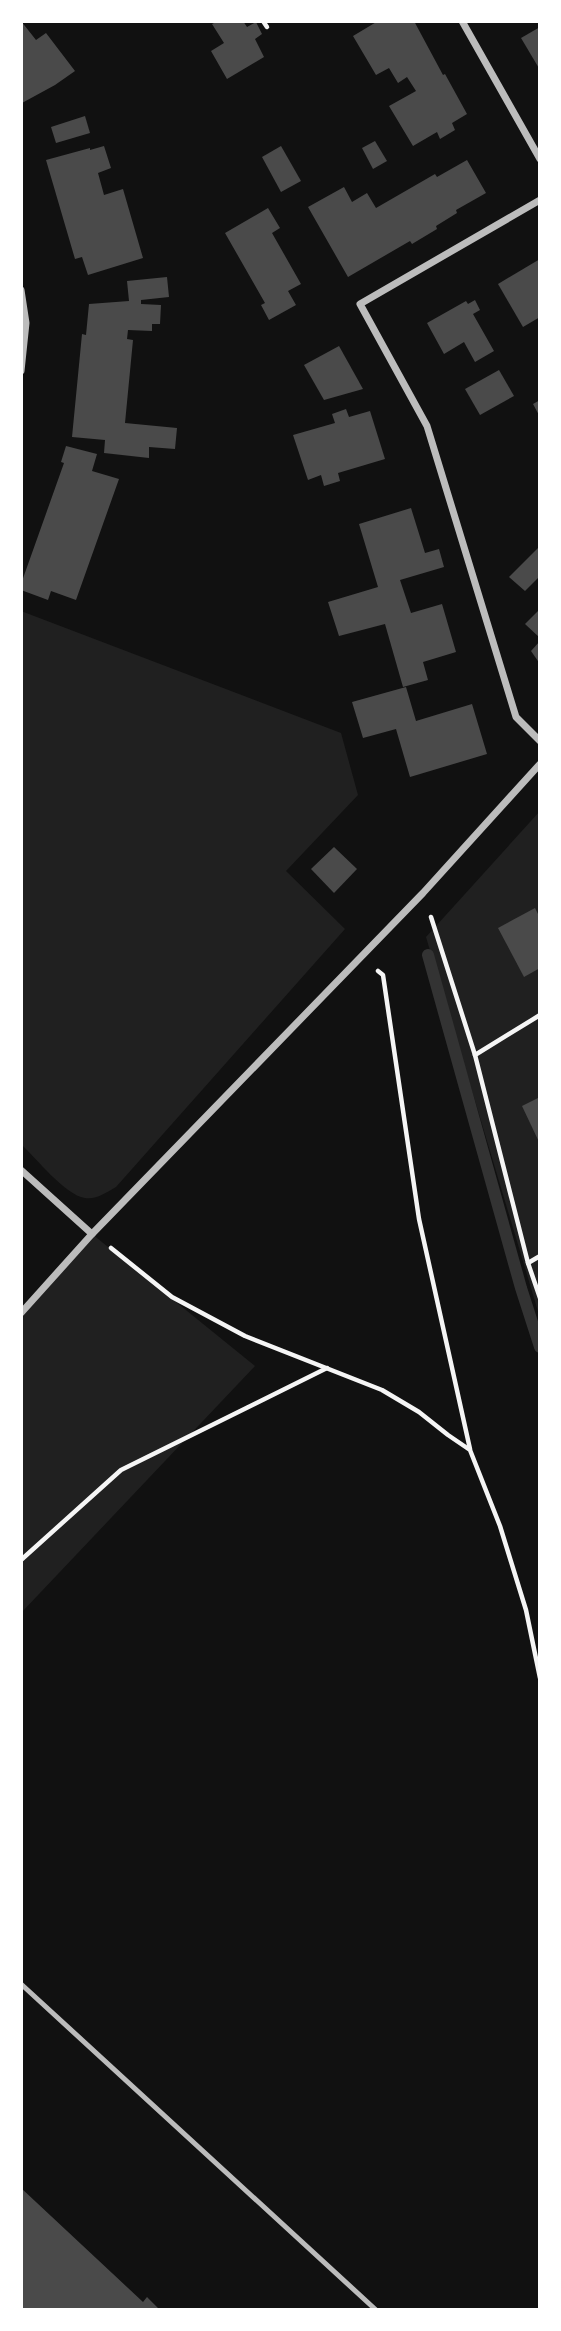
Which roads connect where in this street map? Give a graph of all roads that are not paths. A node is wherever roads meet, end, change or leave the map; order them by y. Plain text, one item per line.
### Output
1 (462, 21) edge
2 (540, 159) edge
3 (540, 200) edge
4 (21, 290) edge
5 (21, 371) edge
6 (540, 741) edge
7 (540, 764) edge
8 (21, 1170) edge
9 (92, 1234) junction
10 (21, 1313) edge
11 (21, 1984) edge
12 (376, 2310) edge

1 - 2 street
3 - 6 street
4 - 5 street
7 - 9 street
8 - 9 street
9 - 10 street
11 - 12 lane

